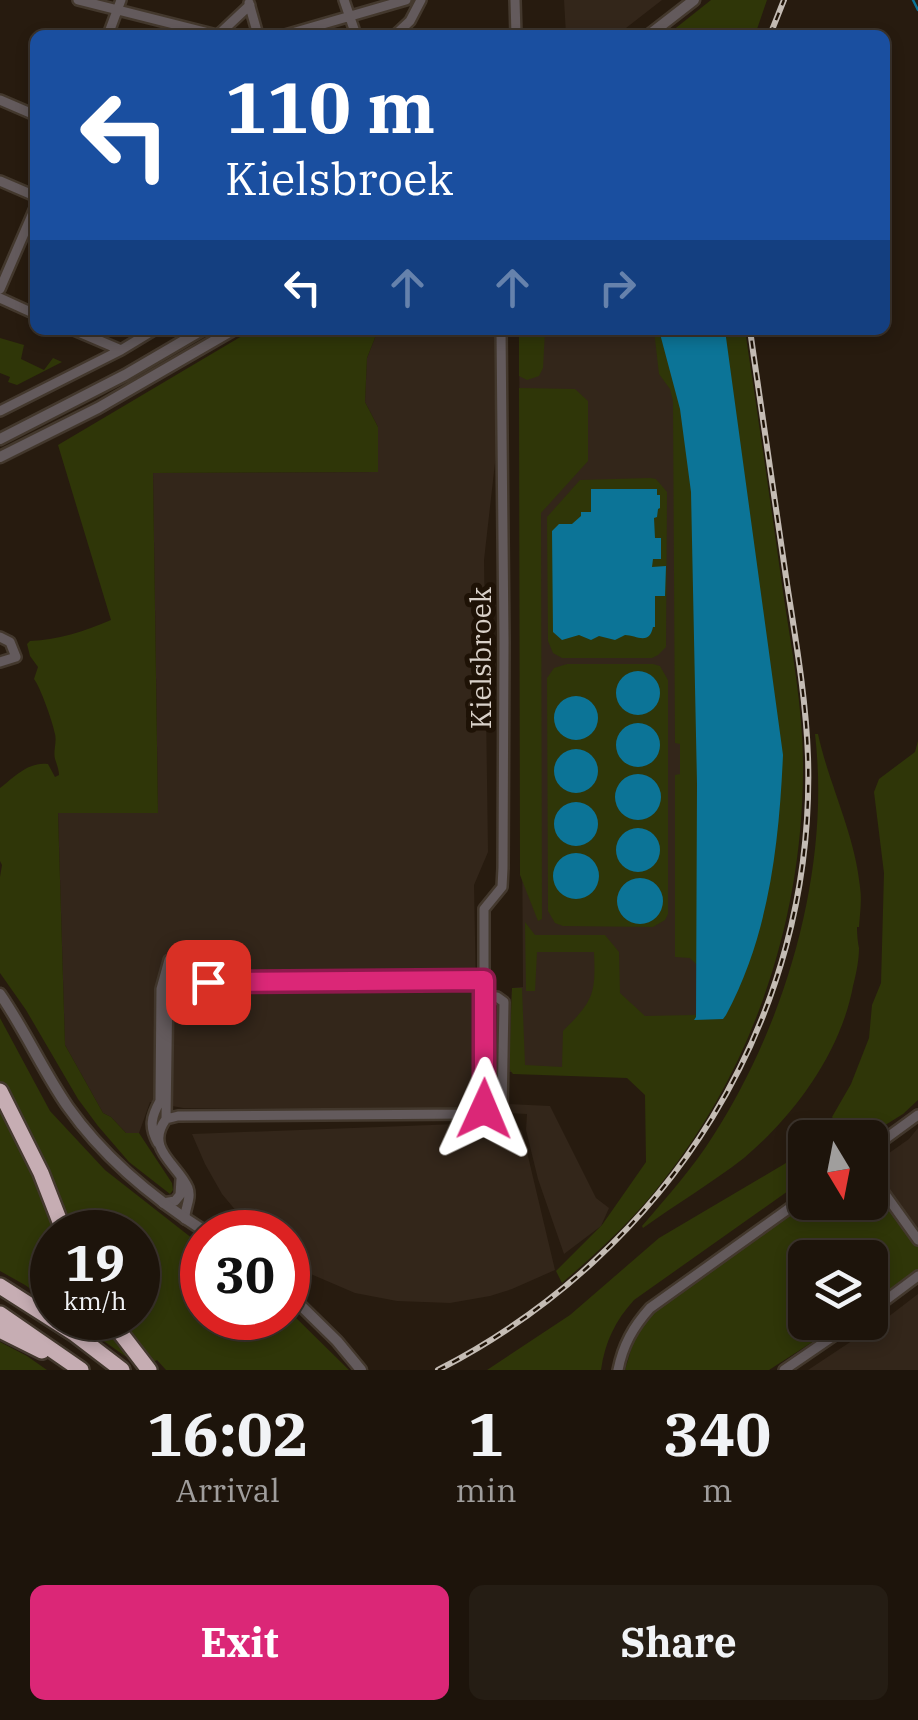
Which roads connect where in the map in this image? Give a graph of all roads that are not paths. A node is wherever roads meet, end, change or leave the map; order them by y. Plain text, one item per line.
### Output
1 (78, 0) edge
2 (121, 0) edge
3 (344, 0) edge
4 (406, 0) edge
5 (421, 0) edge
6 (514, 0) edge
7 (694, 0) edge
8 (249, 3) edge
9 (119, 12) junction
10 (348, 16) junction
11 (110, 30) edge
12 (196, 30) edge
13 (222, 30) edge
14 (257, 30) edge
15 (302, 30) edge
16 (354, 30) edge
17 (400, 30) edge
18 (516, 30) edge
19 (655, 30) edge
20 (0, 100) edge
21 (30, 114) edge
22 (0, 181) edge
23 (30, 194) edge
24 (30, 220) edge
25 (0, 289) edge
26 (0, 298) edge
27 (30, 309) edge
28 (86, 335) edge
29 (146, 335) edge
30 (193, 335) edge
31 (224, 335) edge
32 (501, 335) edge
33 (121, 350) junction
34 (0, 411) edge
35 (0, 439) edge
36 (0, 457) edge
37 (0, 637) edge
38 (0, 662) edge
39 (169, 960) dead end
40 (484, 980) junction
41 (165, 986) junction
42 (0, 994) edge
43 (484, 997) junction
44 (0, 1077) edge
45 (0, 1090) edge
46 (502, 1111) dead end
47 (152, 1114) junction
48 (918, 1115) edge
49 (166, 1120) junction
50 (888, 1137) edge
51 (162, 1150) junction
52 (41, 1173) junction
53 (888, 1199) edge
54 (177, 1209) junction
55 (788, 1209) edge
56 (55, 1210) edge
57 (180, 1211) edge
58 (918, 1240) edge
59 (918, 1276) edge
60 (0, 1286) edge
61 (888, 1298) edge
62 (310, 1313) edge
63 (0, 1314) edge
64 (0, 1330) edge
65 (126, 1340) edge
66 (828, 1340) edge
67 (77, 1367) edge
68 (122, 1370) edge
69 (149, 1370) edge
70 (360, 1370) edge
71 (618, 1370) edge
72 (784, 1370) edge

1 - 9 street
2 - 9 street
3 - 10 street
4 - 10 street
5 - 17 street
6 - 18 street
7 - 19 street
8 - 13 street
8 - 14 street
9 - 11 street
9 - 12 street
10 - 15 street
10 - 16 street
20 - 21 street
22 - 23 street
24 - 25 street
26 - 27 street
28 - 33 street
29 - 33 street
30 - 35 street
31 - 36 street
32 - 40 street, Kielsbroek
33 - 34 street
37 - 38 street
39 - 41 street
40 - 41 street
40 - 43 street, Kielsbroek
41 - 47 street
41 - 49 street
42 - 54 street
43 - 46 street
43 - 49 street, Kielsbroek
44 - 52 highway
45 - 52 highway
47 - 49 street
47 - 51 street
48 - 50 street
49 - 51 street
51 - 54 street
52 - 56 highway
53 - 58 street
54 - 57 street
55 - 71 street
59 - 61 street
60 - 68 highway
62 - 70 street
63 - 67 highway
64 - 67 highway
65 - 69 highway
66 - 72 street

